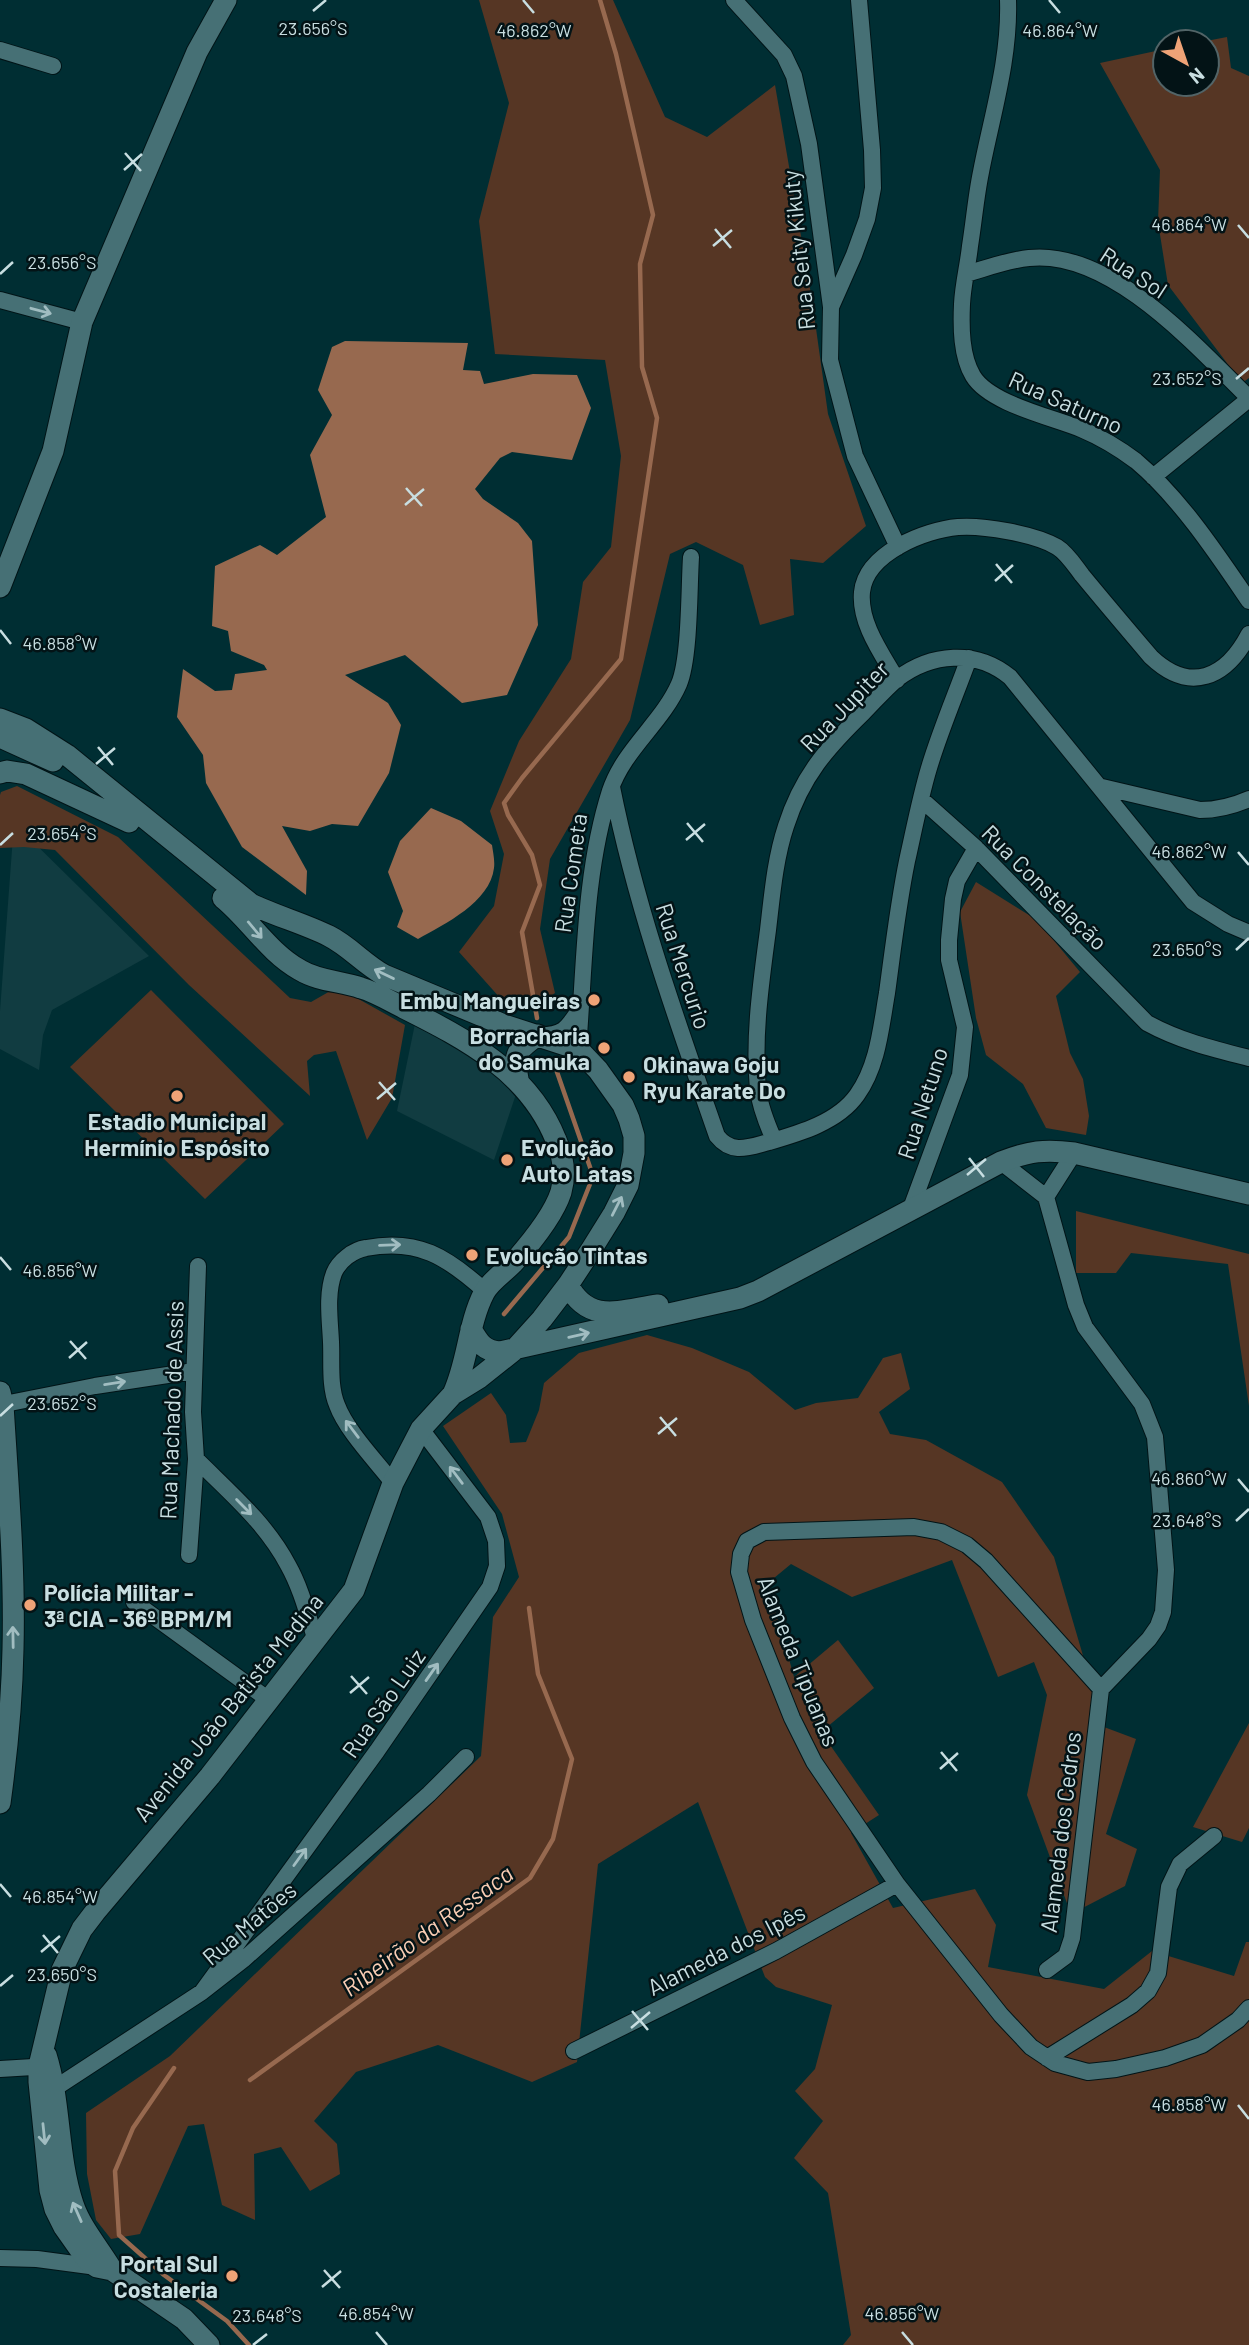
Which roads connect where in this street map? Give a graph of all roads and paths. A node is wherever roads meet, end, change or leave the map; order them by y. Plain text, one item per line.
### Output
1 (226, 0) edge
2 (734, 0) edge
3 (859, 0) edge
4 (1008, 0) edge
5 (0, 50) edge
6 (53, 66) dead end
7 (966, 274) junction
8 (0, 300) edge
9 (831, 307) junction
10 (82, 322) junction
11 (1249, 398) edge
12 (1153, 477) junction
13 (898, 547) junction
14 (691, 557) dead end
15 (0, 587) edge
16 (1249, 601) edge
17 (1249, 634) edge
18 (970, 658) junction
19 (897, 680) junction
20 (0, 719) edge
21 (0, 737) edge
22 (0, 774) edge
23 (611, 787) junction
24 (1102, 787) junction
25 (921, 799) junction
26 (1249, 799) edge
27 (129, 822) junction
28 (976, 848) junction
29 (1249, 933) edge
30 (330, 936) junction
31 (315, 977) junction
32 (581, 1007) junction
33 (538, 1035) junction
34 (578, 1048) junction
35 (1249, 1058) edge
36 (518, 1079) junction
37 (774, 1140) junction
38 (1074, 1153) junction
39 (1002, 1162) junction
40 (1249, 1194) edge
41 (1046, 1197) junction
42 (910, 1211) junction
43 (198, 1266) dead end
44 (789, 1273) junction
45 (568, 1285) junction
46 (485, 1291) junction
47 (471, 1329) junction
48 (513, 1351) junction
49 (194, 1371) junction
50 (453, 1394) junction
51 (1, 1401) edge
52 (421, 1429) junction
53 (196, 1459) junction
54 (393, 1483) junction
55 (189, 1555) dead end
56 (134, 1602) dead end
57 (316, 1641) junction
58 (1101, 1689) junction
59 (269, 1700) junction
60 (466, 1757) dead end
61 (0, 1803) edge
62 (1214, 1836) dead end
63 (897, 1884) junction
64 (1047, 1970) dead end
65 (202, 1992) junction
66 (1249, 2008) edge
67 (575, 2051) dead end
68 (1047, 2058) junction
69 (0, 2069) edge
70 (42, 2071) junction
71 (0, 2258) edge
72 (104, 2268) junction
73 (209, 2345) edge

1 - 10 main road
2 - 9 street, Rua Seity Kikuty
3 - 9 street
4 - 7 street, Rua Saturno
5 - 6 street
7 - 11 street, Rua Sol
7 - 12 street, Rua Saturno
8 -> 10 street
9 - 13 street, Rua Seity Kikuty
10 - 15 main road
11 - 12 street
12 - 16 street, Rua Saturno
13 - 17 street
13 - 19 street
14 - 23 street, Rua Cometa
18 - 19 street, Rua Jupiter
18 - 24 street, Rua Jupiter
18 - 25 street
19 - 37 street, Rua Jupiter
20 - 30 main road
21 - 27 main road
22 - 27 main road
23 - 32 street, Rua Cometa
23 - 37 street, Rua Mercurio
24 - 26 street
24 - 29 street, Rua Jupiter
25 - 28 street, Rua Constelação
25 - 37 street
27 -> 31 main road
28 - 35 street, Rua Constelação
28 - 42 street, Rua Netuno
30 - 31 main road
33 -> 30 main road
31 - 36 main road
32 - 33 street
32 - 34 street, Rua Cometa
33 - 34 main road
33 - 36 main road
45 -> 34 main road
36 - 46 main road
38 - 39 main road, Avenida João Batista Medina
38 - 40 main road, Avenida João Batista Medina
38 - 41 street
39 - 41 street
39 - 42 main road, Avenida João Batista Medina
41 - 58 street
42 - 44 main road, Avenida João Batista Medina
43 - 49 street, Rua Machado de Assis
44 - 45 main road, Avenida João Batista Medina
48 -> 44 main road, Avenida João Batista Medina
45 - 48 main road, Avenida João Batista Medina
46 - 47 main road
54 -> 46 street
47 - 48 main road
47 - 50 main road, Avenida João Batista Medina
48 - 50 main road, Avenida João Batista Medina
51 -> 49 street
49 - 53 street, Rua Machado de Assis
50 - 52 main road, Avenida João Batista Medina
61 -> 51 main road
52 - 54 main road, Avenida João Batista Medina
65 -> 52 street, Rua São Luiz
53 - 55 street, Rua Machado de Assis
53 -> 57 street
54 - 57 main road, Avenida João Batista Medina
56 - 59 street
57 - 59 main road, Avenida João Batista Medina
58 - 63 street, Alameda Tipuanas
58 - 64 street, Alameda dos Cedros
59 - 70 main road, Avenida João Batista Medina
60 - 65 street, Rua Matões
62 - 68 street
63 - 67 street, Alameda dos Ipês
63 - 68 street, Alameda Tipuanas
65 - 70 street, Rua Matões
66 - 68 street, Alameda Tipuanas
69 - 70 street
70 - 72 main road, Avenida João Batista Medina
71 - 72 street
72 - 73 main road, Avenida João Batista Medina

